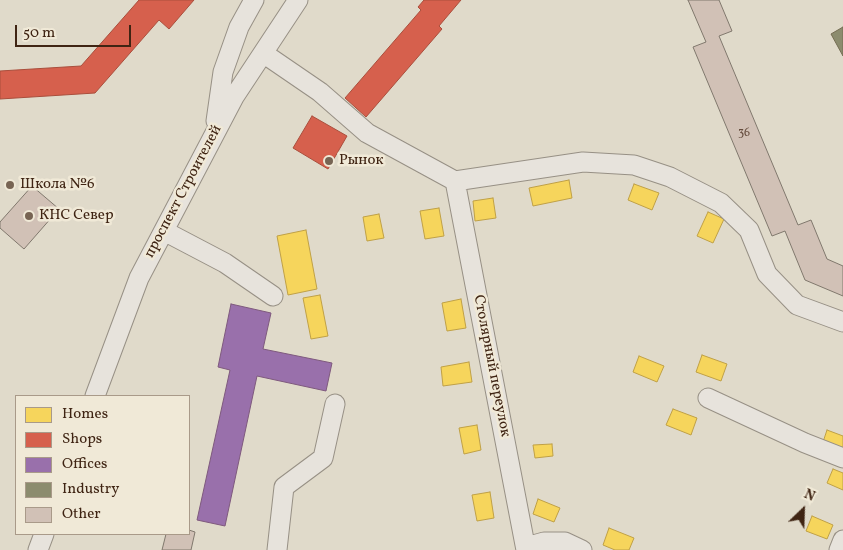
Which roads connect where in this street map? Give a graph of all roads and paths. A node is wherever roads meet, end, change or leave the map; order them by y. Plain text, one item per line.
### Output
1 (254, 0) edge
2 (298, 0) edge
3 (263, 52) junction
4 (215, 133) junction
5 (455, 182) junction
6 (164, 231) junction
7 (273, 296) dead end
8 (843, 322) edge
9 (95, 395) edge
10 (708, 398) dead end
11 (335, 404) dead end
12 (843, 458) edge
13 (44, 535) edge
14 (843, 540) edge
15 (526, 548) edge
16 (38, 550) edge
17 (277, 550) edge
18 (582, 550) edge
19 (839, 550) edge

1 - 4 street
2 - 3 street, проспект Строителей
3 - 4 street, проспект Строителей
3 - 5 street
4 - 6 street, проспект Строителей
5 - 8 street
5 - 15 street, Столярный переулок
6 - 7 street
6 - 9 street, проспект Строителей
10 - 12 street
11 - 17 street
13 - 16 street
14 - 19 street
15 - 18 street

